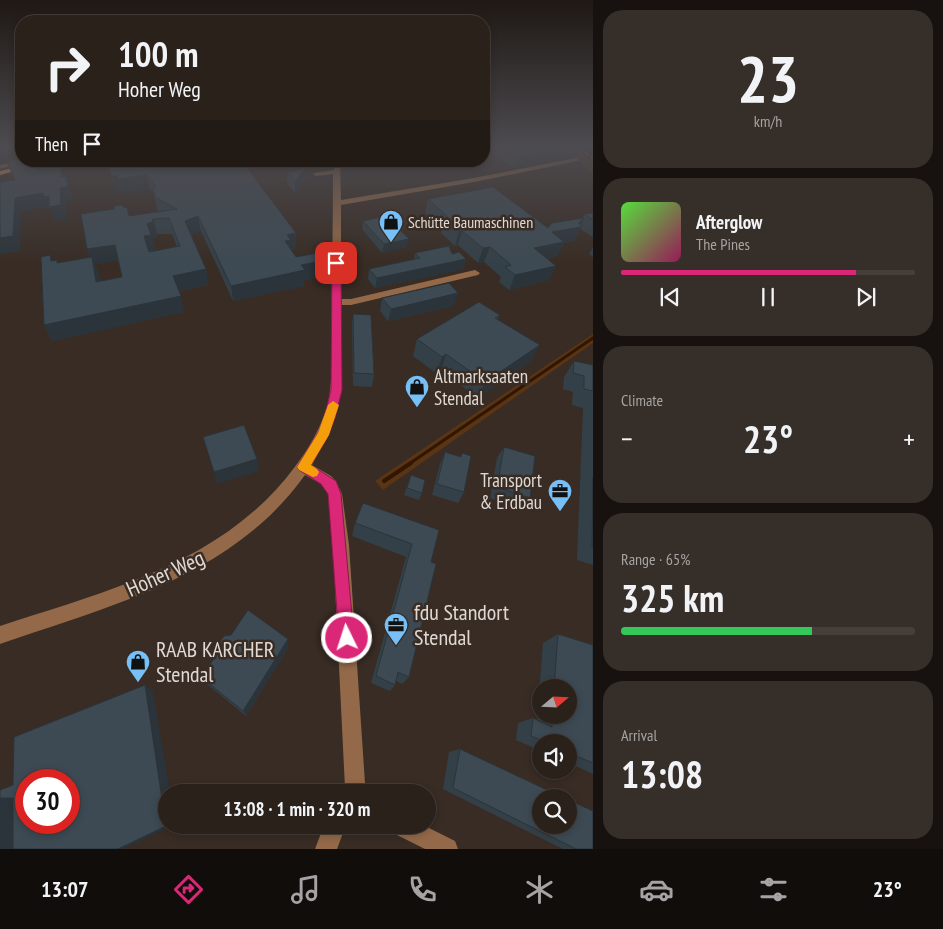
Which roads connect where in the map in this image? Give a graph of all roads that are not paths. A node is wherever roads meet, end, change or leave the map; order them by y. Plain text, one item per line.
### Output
1 (337, 187) edge
2 (438, 187) edge
3 (337, 203) junction
4 (475, 273) dead end
5 (336, 302) junction
6 (303, 467) junction
7 (0, 636) edge
8 (355, 784) edge
9 (332, 834) edge
10 (418, 834) edge
11 (326, 849) edge
12 (447, 849) edge

1 - 3 street, Hoher Weg
2 - 3 street
3 - 5 street, Hoher Weg
4 - 5 street
5 - 6 street, Hoher Weg
6 - 7 street, Hoher Weg
6 - 8 street
9 - 11 street
10 - 12 street

